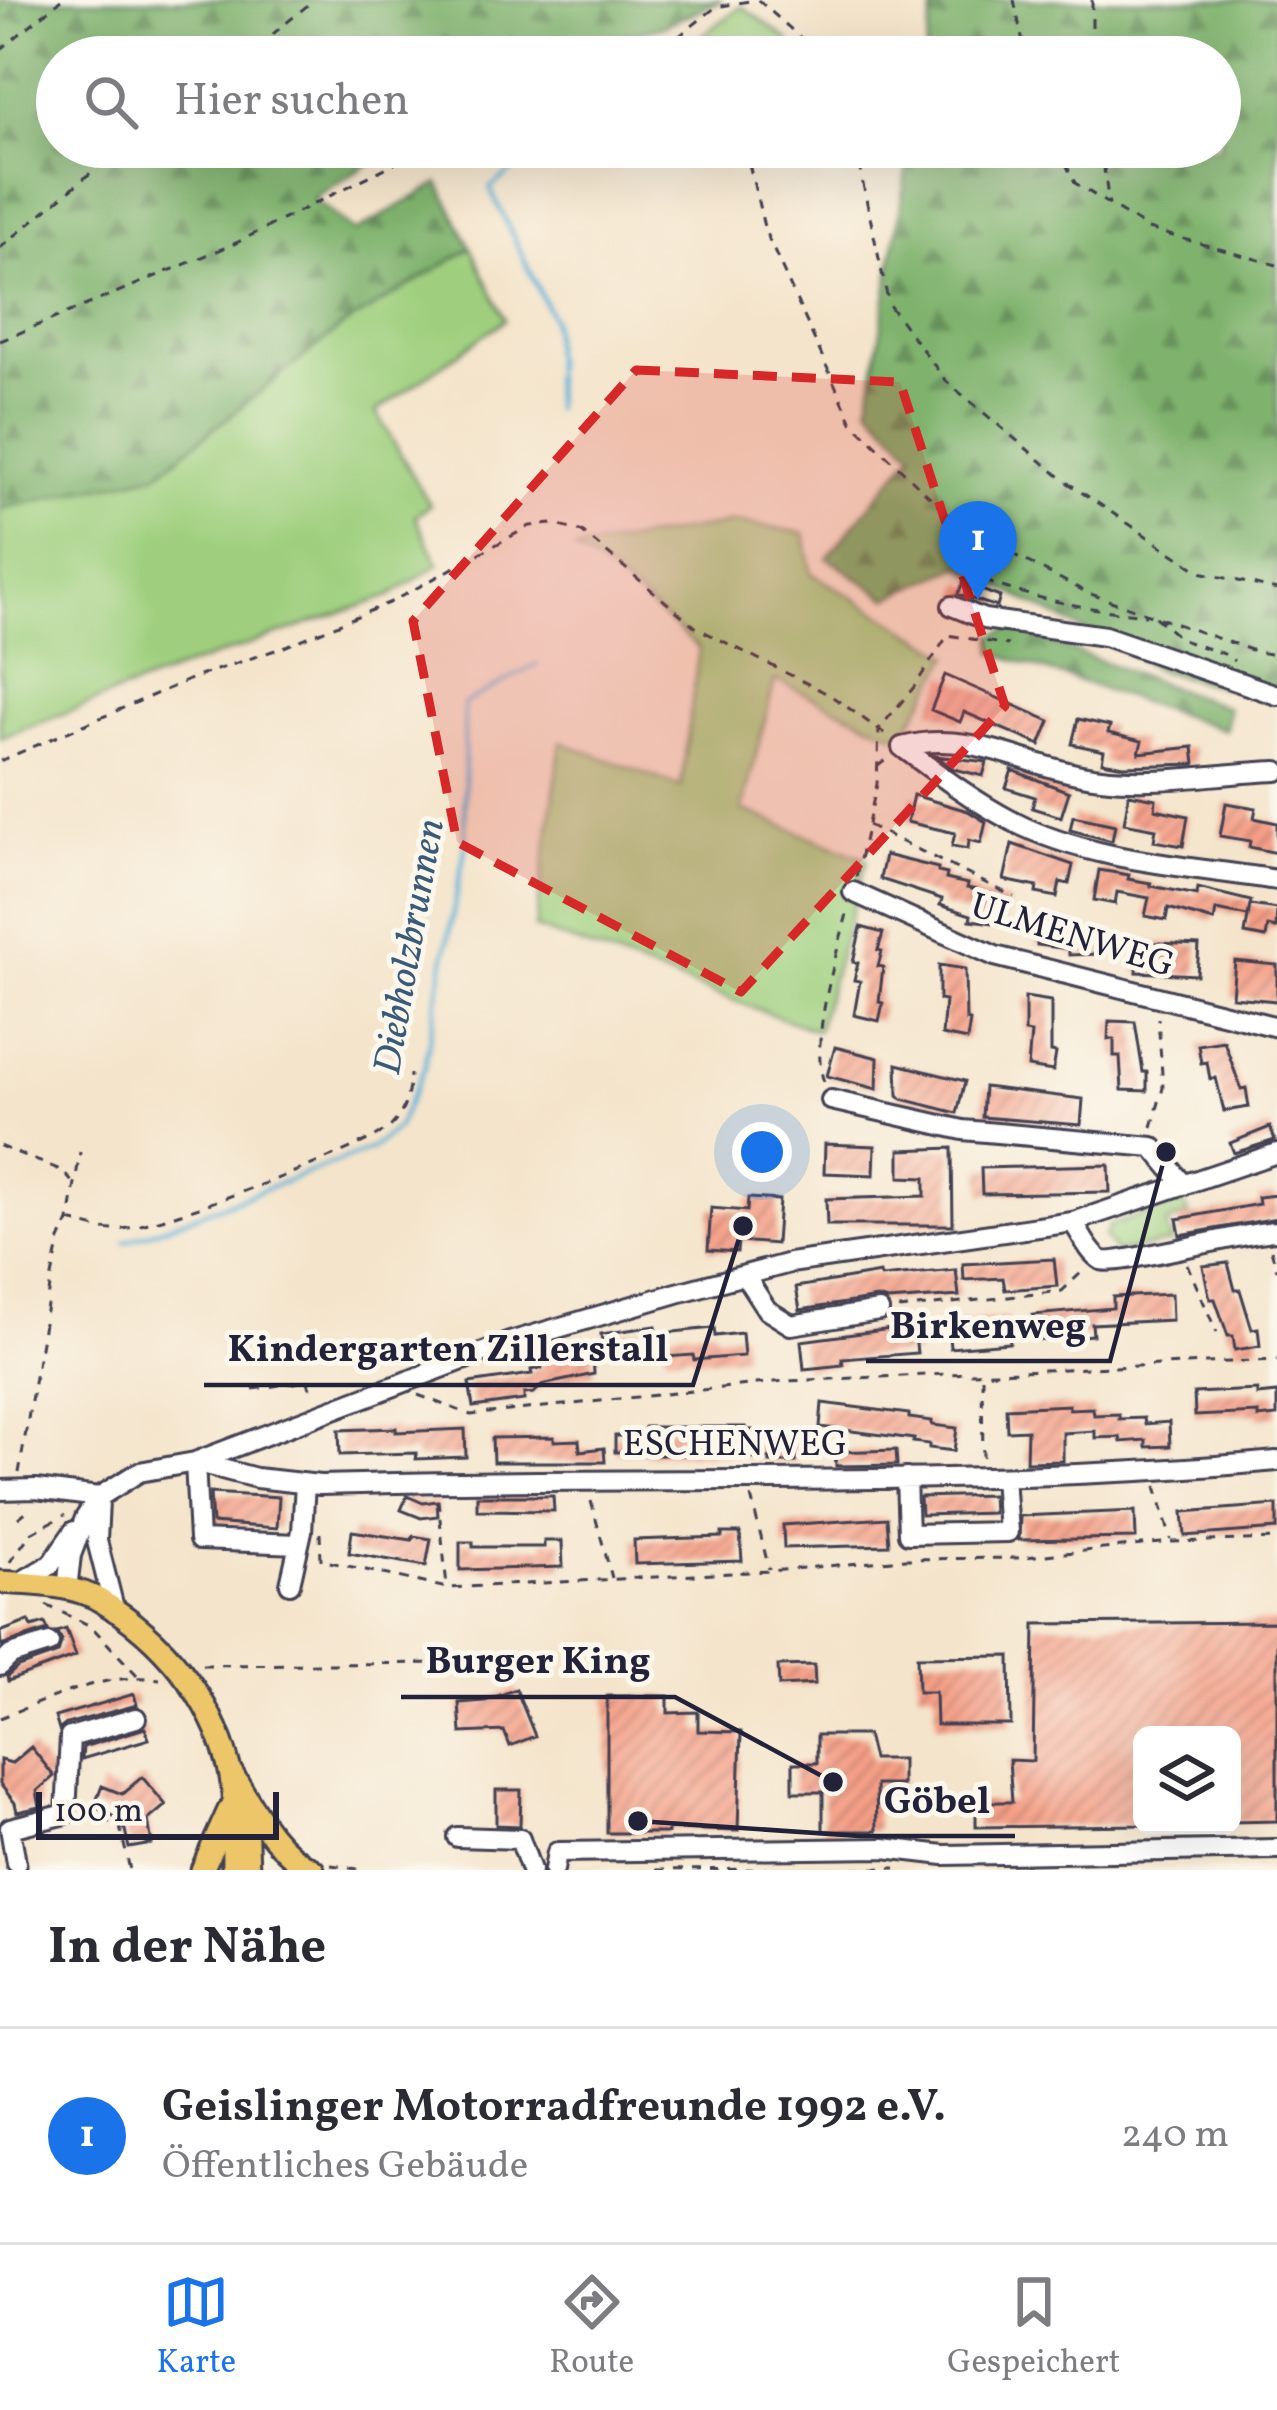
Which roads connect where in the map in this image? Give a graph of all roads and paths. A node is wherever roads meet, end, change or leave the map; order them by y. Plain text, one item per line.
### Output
1 (61, 0) edge
2 (314, 0) edge
3 (757, 0) edge
4 (1014, 0) edge
5 (1092, 0) edge
6 (270, 36) edge
7 (679, 36) edge
8 (799, 36) edge
9 (1022, 36) edge
10 (1092, 36) edge
11 (0, 50) edge
12 (97, 168) edge
13 (386, 168) edge
14 (750, 168) edge
15 (860, 168) edge
16 (1068, 168) edge
17 (1104, 168) edge
18 (1109, 206) junction
19 (0, 248) edge
20 (1277, 265) edge
21 (0, 341) edge
22 (937, 505) junction
23 (1277, 590) edge
24 (1013, 591) junction
25 (1014, 604) dead end
26 (952, 606) dead end
27 (1153, 615) junction
28 (1008, 645) dead end
29 (1277, 655) edge
30 (1272, 694) edge
31 (879, 729) junction
32 (902, 747) junction
33 (0, 761) edge
34 (1277, 771) edge
35 (866, 824) junction
36 (1277, 880) edge
37 (853, 892) junction
38 (1014, 897) dead end
39 (1157, 998) junction
40 (1277, 1027) edge
41 (410, 1074) dead end
42 (830, 1100) joint
43 (0, 1146) edge
44 (1146, 1146) junction
45 (80, 1152) dead end
46 (1277, 1153) edge
47 (74, 1184) junction
48 (1184, 1185) junction
49 (69, 1222) junction
50 (1073, 1222) junction
51 (1277, 1231) edge
52 (1179, 1246) junction
53 (1096, 1258) junction
54 (745, 1276) junction
55 (879, 1311) joint
56 (1217, 1333) dead end
57 (1277, 1360) edge
58 (982, 1375) junction
59 (394, 1386) junction
60 (253, 1389) dead end
61 (317, 1415) junction
62 (1277, 1461) edge
63 (195, 1462) junction
64 (1153, 1472) junction
65 (983, 1477) junction
66 (1004, 1477) junction
67 (746, 1478) junction
68 (906, 1478) junction
69 (585, 1480) junction
70 (436, 1481) junction
71 (305, 1484) junction
72 (8, 1490) edge
73 (99, 1497) junction
74 (32, 1506) dead end
75 (75, 1516) junction
76 (18, 1518) dead end
77 (320, 1522) dead end
78 (1277, 1540) edge
79 (97, 1541) junction
80 (1171, 1542) junction
81 (299, 1544) junction
82 (770, 1570) junction
83 (9, 1576) edge
84 (613, 1580) junction
85 (290, 1584) dead end
86 (447, 1588) junction
87 (67, 1589) junction
88 (47, 1606) dead end
89 (115, 1612) junction
90 (50, 1643) dead end
91 (578, 1662) dead end
92 (0, 1666) edge
93 (184, 1674) junction
94 (0, 1718) edge
95 (136, 1718) dead end
96 (238, 1799) junction
97 (66, 1814) junction
98 (5, 1826) edge
99 (457, 1837) dead end
100 (1277, 1849) edge
101 (556, 1861) edge
102 (16, 1863) dead end
103 (751, 1863) edge
104 (901, 1868) edge
105 (130, 1870) edge
106 (202, 1870) edge
107 (233, 1870) edge
108 (248, 1870) edge
109 (314, 1870) edge
110 (531, 1870) edge
111 (656, 1870) edge

1 - 11 path
2 - 6 path
3 - 7 path
3 - 8 path
4 - 9 path
5 - 10 path
12 - 19 path
13 - 21 path
14 - 22 path
15 - 23 path
16 - 18 path
17 - 18 path
18 - 20 path
22 - 24 path
22 - 27 path
24 - 25 path
24 - 27 path
26 - 30 street
27 - 29 path
27 - 30 path
28 - 31 path
31 - 32 path
31 - 33 path
31 - 35 path
32 - 34 street
32 - 36 street
35 - 37 path
35 - 38 path
37 - 39 street, ULMENWEG
37 - 42 path
39 - 40 street, ULMENWEG
39 - 44 path
41 - 49 path
42 - 44 street
43 - 47 path
44 - 48 street
45 - 47 path
46 - 48 street
47 - 49 path
48 - 50 street
49 - 72 path
50 - 53 street
50 - 54 street
51 - 52 street
52 - 53 street
52 - 56 path
53 - 55 path
54 - 55 street
54 - 59 street
57 - 58 path
58 - 59 path
58 - 65 path
59 - 61 street
60 - 61 path
61 - 63 street
62 - 64 street, ESCHENWEG
63 - 71 street, ESCHENWEG
63 - 73 street
63 - 81 street
64 - 66 street, ESCHENWEG
64 - 80 path
65 - 66 street, ESCHENWEG
65 - 68 street, ESCHENWEG
66 - 68 street
67 - 68 street, ESCHENWEG
67 - 69 street, ESCHENWEG
67 - 82 path
69 - 70 street, ESCHENWEG
69 - 84 path
70 - 71 street, ESCHENWEG
70 - 86 path
71 - 81 street
72 - 73 street
73 - 75 street
73 - 79 street
74 - 76 path
75 - 83 path
75 - 83 street
75 - 87 street
77 - 86 path
78 - 80 path
79 - 87 street
79 - 89 street
80 - 82 path
81 - 85 street
82 - 84 path
83 - 87 main road
84 - 86 path
87 - 89 main road
88 - 94 path
89 - 93 main road
90 - 92 street
91 - 93 path
93 - 96 main road
95 - 97 street
96 - 106 main road
96 - 107 main road
96 - 108 main road
96 - 109 main road
97 - 98 street
97 - 105 path
98 - 102 street
99 - 110 street
100 - 103 street
101 - 103 street
103 - 104 path
103 - 111 path

